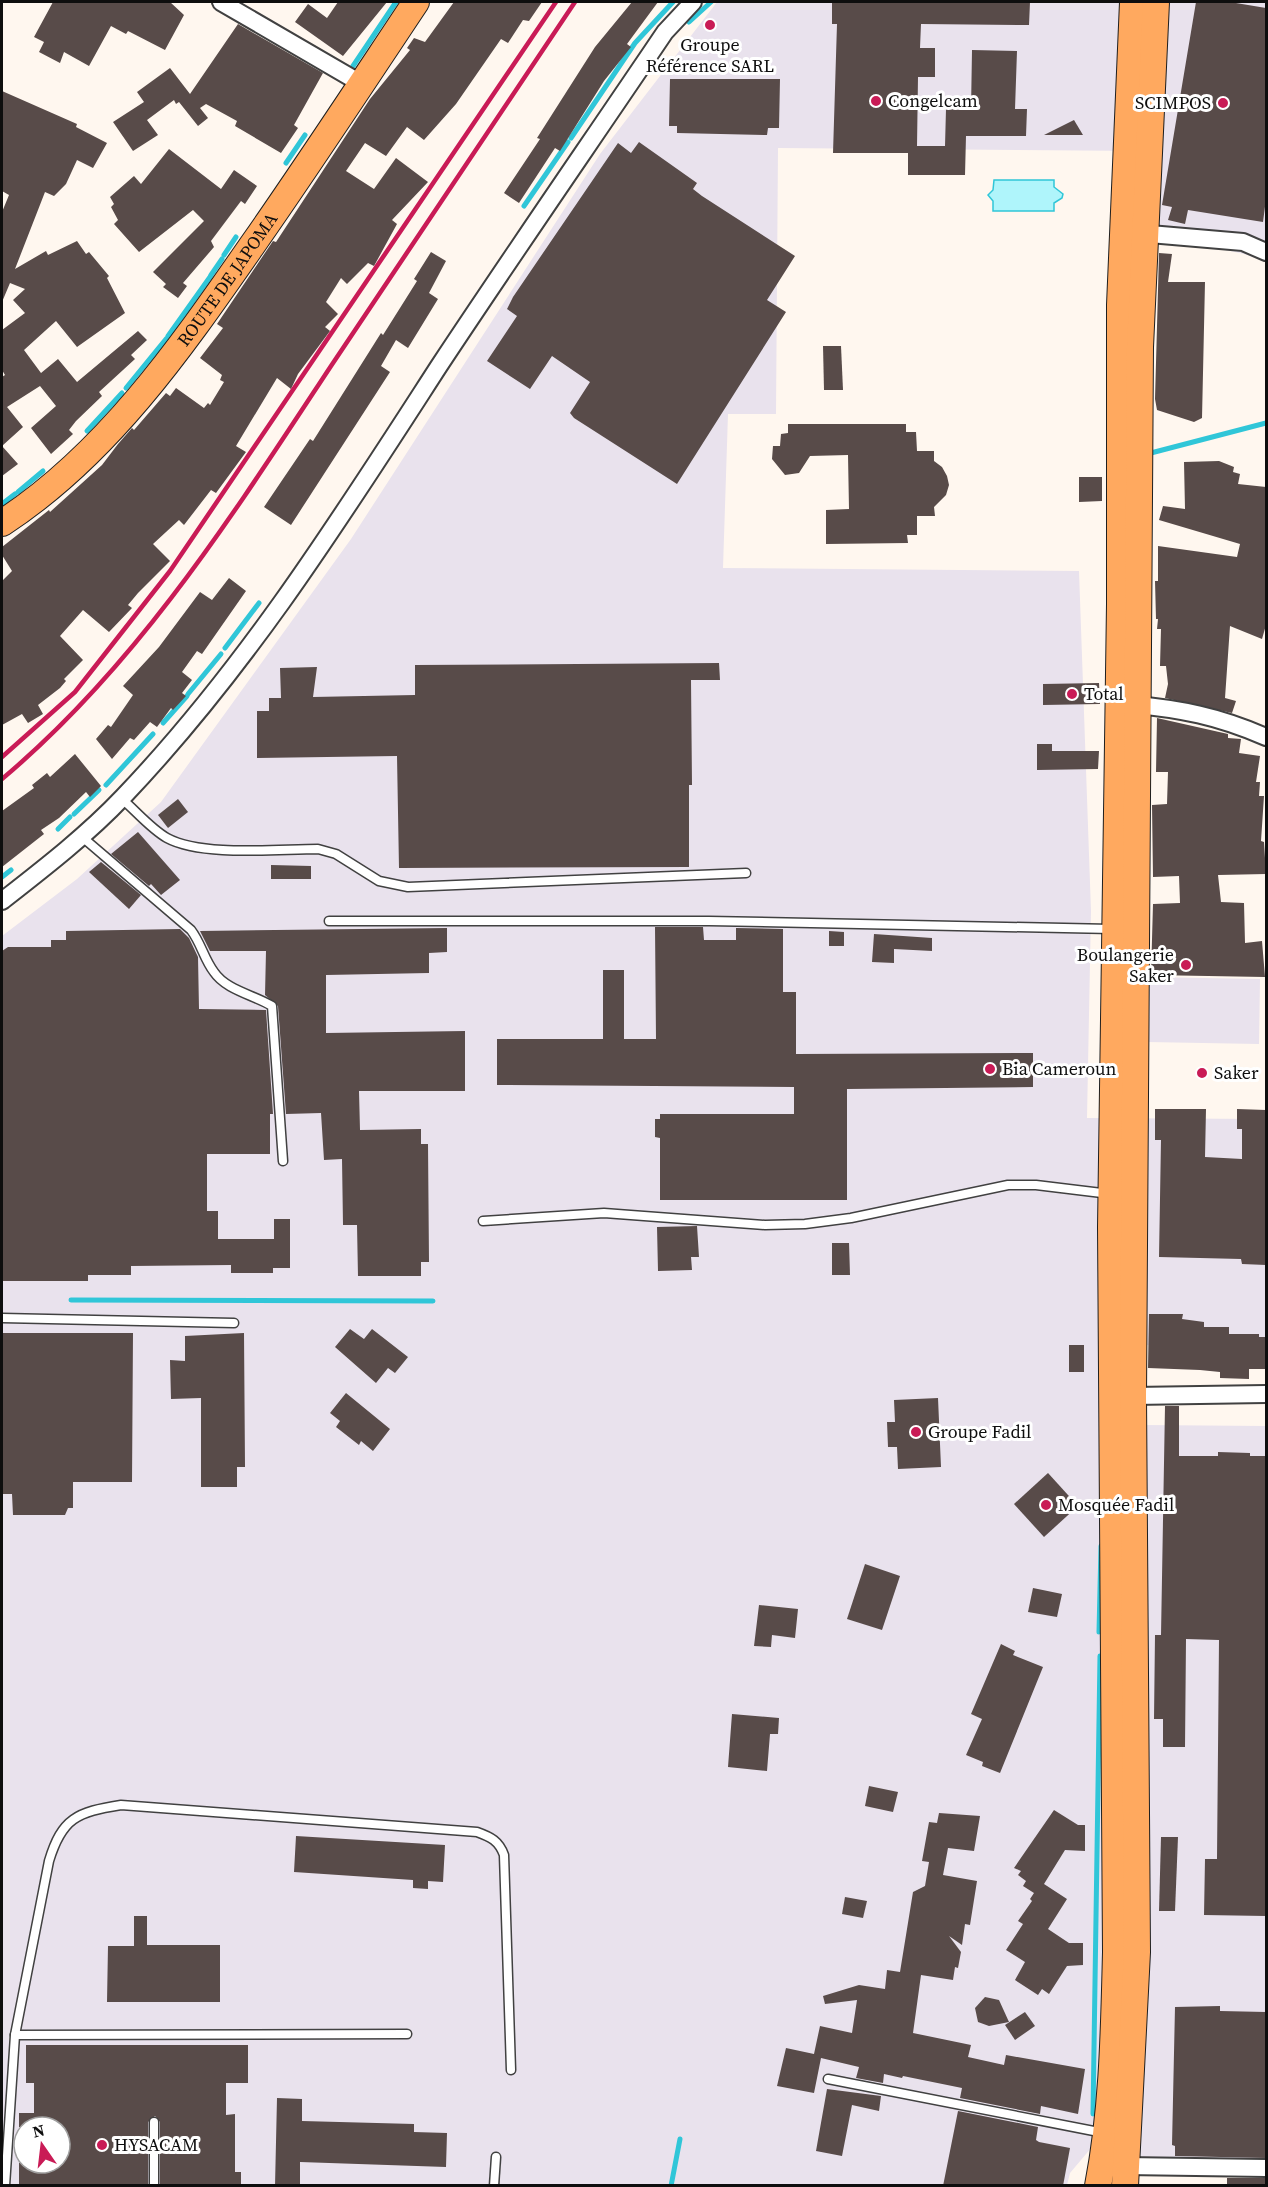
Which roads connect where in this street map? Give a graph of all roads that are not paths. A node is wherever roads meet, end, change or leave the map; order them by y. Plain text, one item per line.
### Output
1 (221, 2) edge
2 (416, 2) edge
3 (693, 2) edge
4 (1133, 2) edge
5 (1156, 2) edge
6 (1143, 51) junction
7 (362, 84) junction
8 (1135, 233) junction
9 (1266, 252) edge
10 (2, 523) edge
11 (1128, 704) junction
12 (1266, 737) edge
13 (122, 799) junction
14 (81, 836) junction
15 (746, 873) dead end
16 (2, 901) edge
17 (329, 921) dead end
18 (1125, 930) junction
19 (283, 1161) dead end
20 (1123, 1196) junction
21 (483, 1221) dead end
22 (2, 1318) edge
23 (234, 1323) dead end
24 (1266, 1394) edge
25 (1133, 1396) junction
26 (1125, 1648) junction
27 (1127, 1952) junction
28 (407, 2034) dead end
29 (15, 2036) junction
30 (511, 2070) dead end
31 (828, 2079) dead end
32 (154, 2122) dead end
33 (1107, 2133) junction
34 (496, 2157) dead end
35 (1266, 2168) edge
36 (1125, 2176) edge
37 (5, 2186) edge
38 (154, 2186) edge
39 (494, 2186) edge
40 (1098, 2186) edge

1 - 7 street
2 - 7 main road, ROUTE DE JAPOMA
3 - 13 street
4 - 6 main road
5 - 6 main road
6 - 8 main road
7 - 10 main road, ROUTE DE JAPOMA
8 - 9 street
8 - 11 main road
11 - 12 street
11 - 18 main road
13 - 14 street
13 - 15 lane
14 - 16 street
14 - 19 lane
17 - 18 lane
18 - 20 main road
20 - 21 lane
20 - 25 main road
20 - 26 main road
22 - 23 lane
24 - 25 street
25 - 26 main road
26 - 27 main road
27 - 33 main road
27 - 36 main road
28 - 29 lane
29 - 30 lane
29 - 37 lane
31 - 33 lane
32 - 38 lane
33 - 40 main road
34 - 39 lane
35 - 36 street

